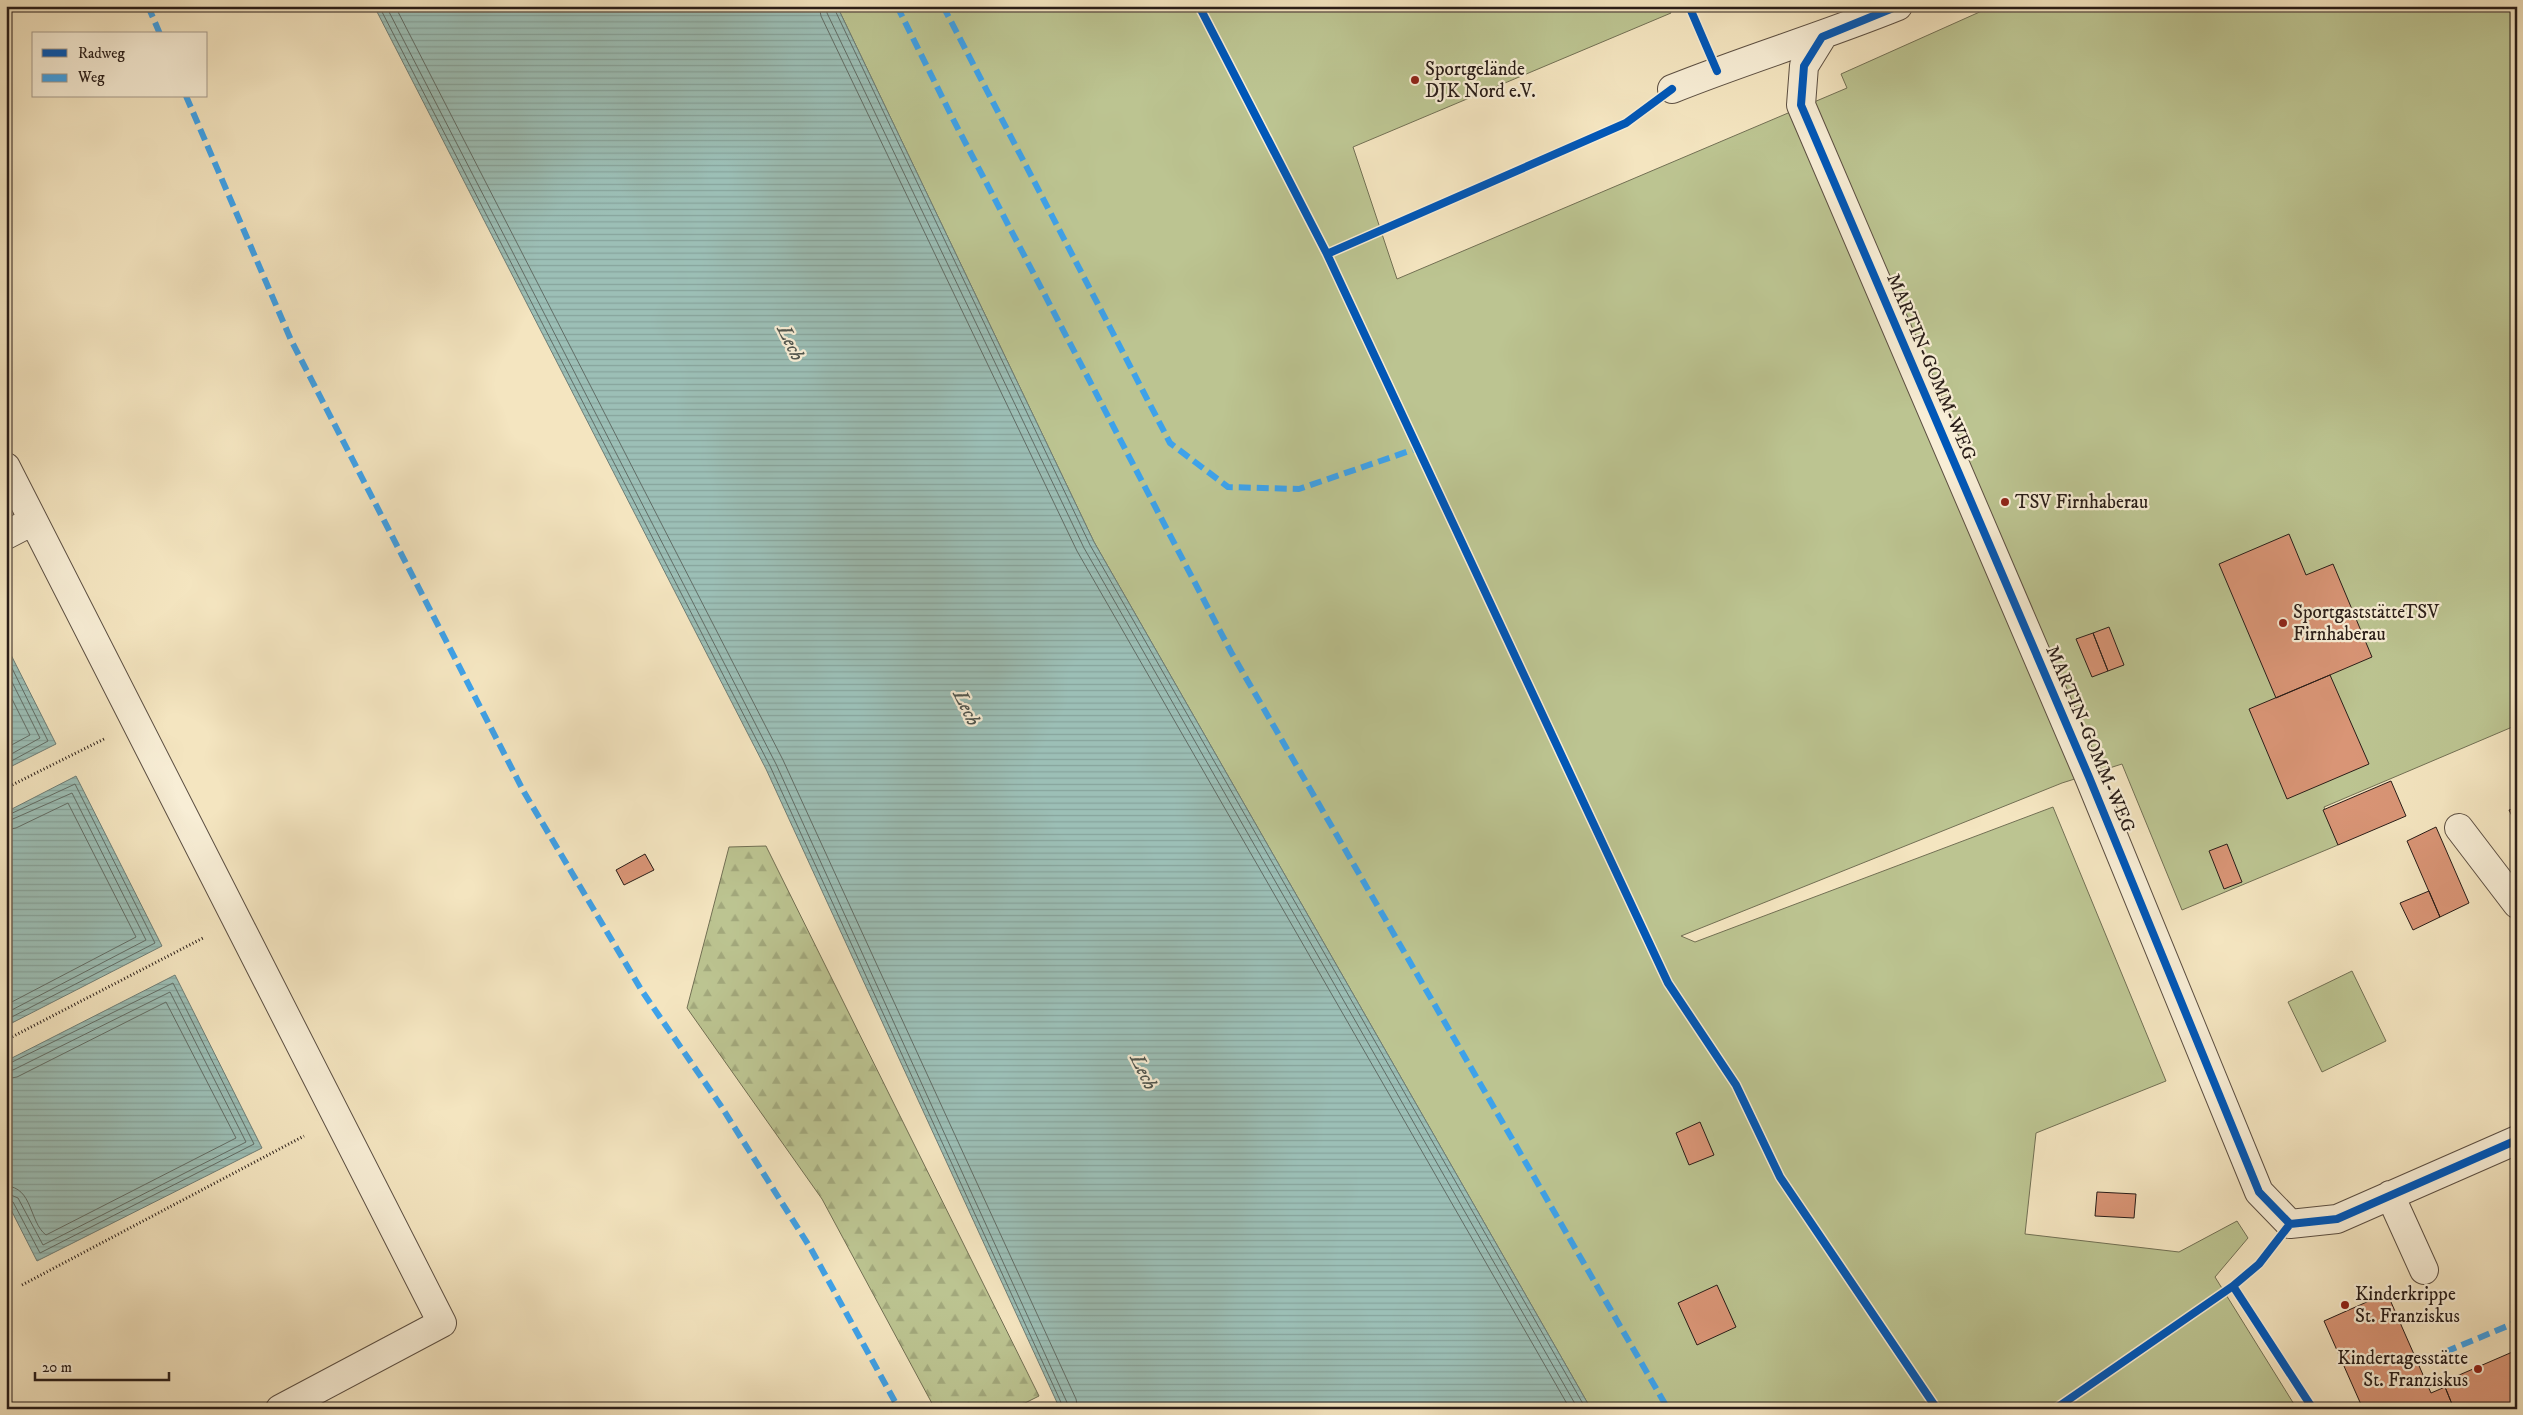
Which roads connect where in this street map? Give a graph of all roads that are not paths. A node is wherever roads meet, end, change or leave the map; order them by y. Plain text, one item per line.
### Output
1 (1898, 6) edge
2 (1822, 37) junction
3 (1672, 89) dead end
4 (6, 468) edge
5 (33, 521) junction
6 (6, 534) edge
7 (2459, 828) dead end
8 (2517, 904) edge
9 (2517, 1140) edge
10 (2390, 1195) junction
11 (2424, 1270) dead end
12 (280, 1409) edge

1 - 2 street
2 - 3 street
2 - 10 street, MARTIN-GOMM-WEG
4 - 5 street
5 - 6 street
5 - 12 street
7 - 8 street
9 - 10 street, MARTIN-GOMM-WEG
10 - 11 street

